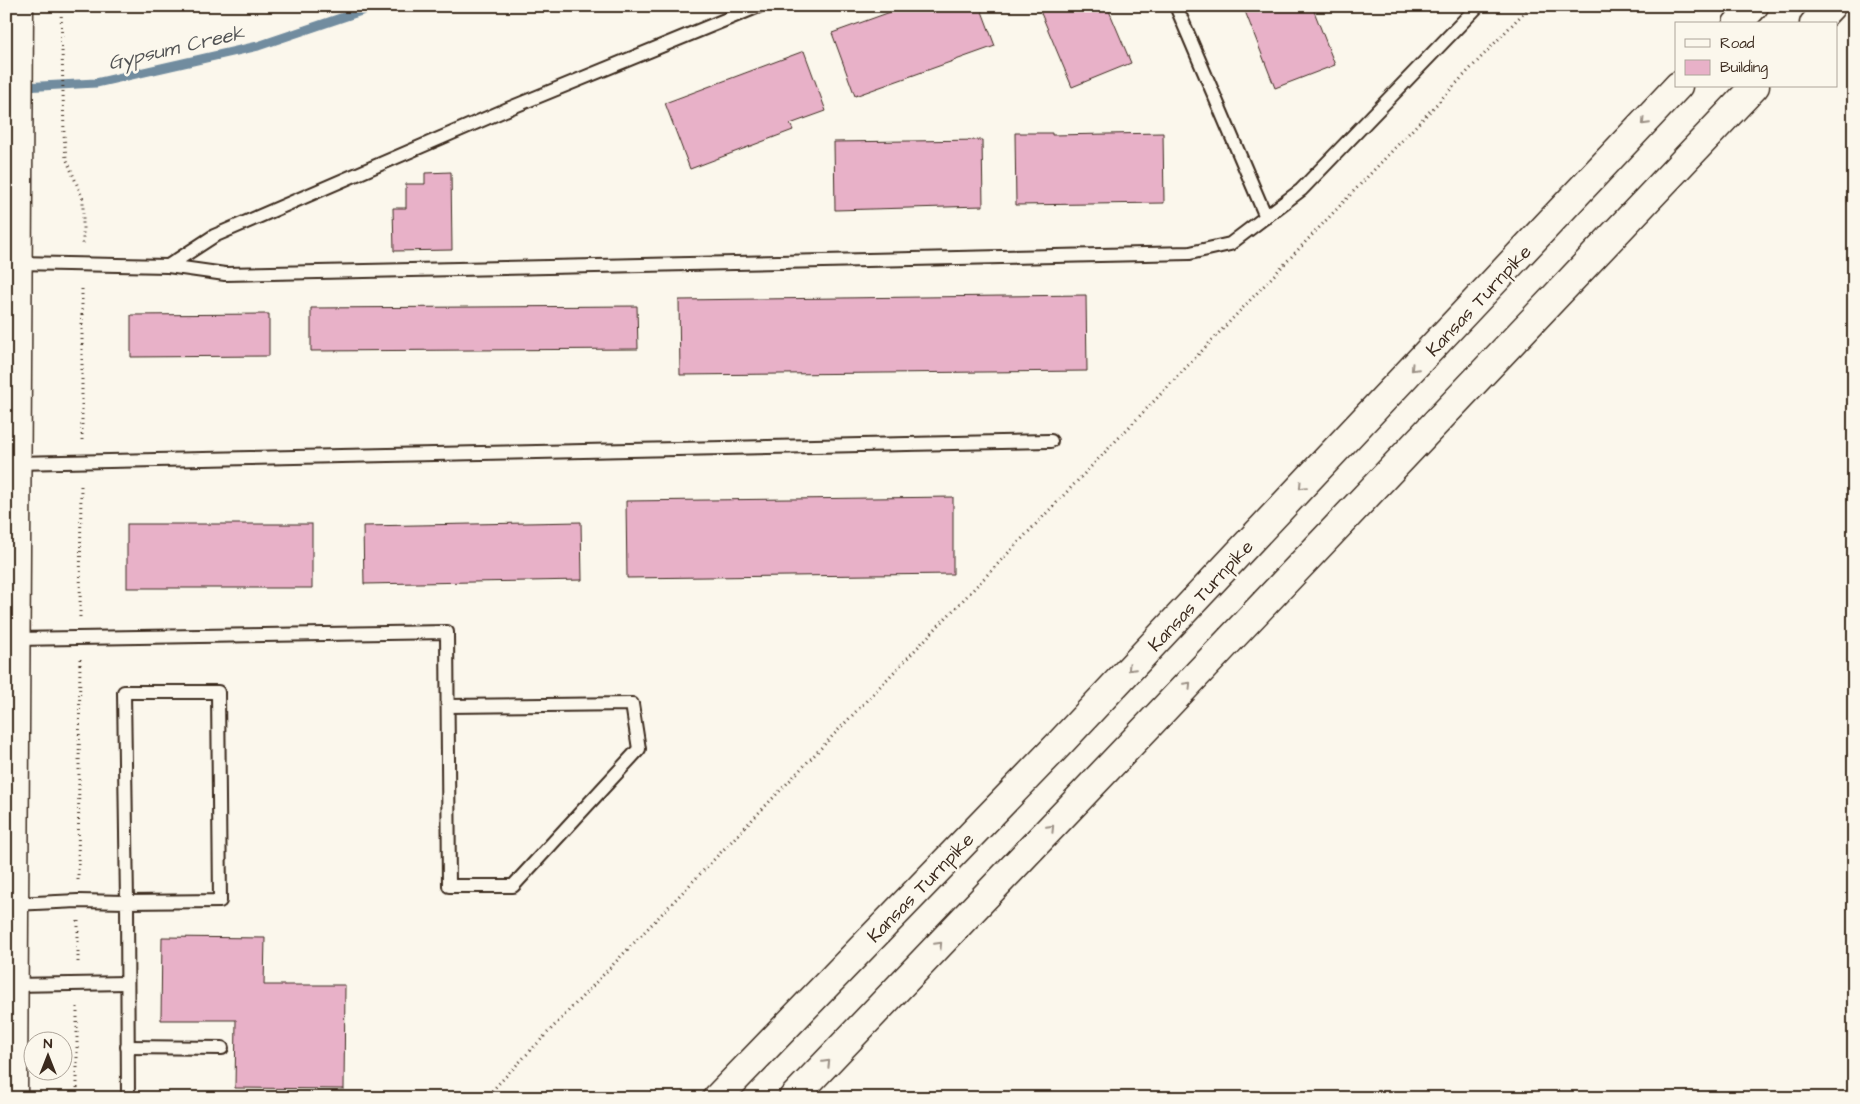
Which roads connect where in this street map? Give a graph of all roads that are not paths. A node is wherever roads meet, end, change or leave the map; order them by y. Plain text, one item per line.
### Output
1 (19, 6) edge
2 (759, 6) edge
3 (1176, 6) edge
4 (1478, 6) edge
5 (1754, 6) edge
6 (1831, 6) edge
7 (1739, 22) edge
8 (1816, 22) edge
9 (1676, 88) edge
10 (1753, 88) edge
11 (1266, 217) junction
12 (17, 264) junction
13 (168, 266) junction
14 (1051, 441) dead end
15 (16, 463) junction
16 (16, 638) junction
17 (448, 706) junction
18 (11, 710) edge
19 (127, 902) junction
20 (14, 904) junction
21 (127, 983) junction
22 (14, 985) junction
23 (127, 1047) junction
24 (222, 1048) dead end
25 (13, 1098) edge
26 (128, 1098) edge
27 (717, 1098) edge
28 (793, 1098) edge

1 - 12 main road
2 - 13 lane
3 - 11 lane
4 - 11 lane
5 - 7 main road
6 - 8 main road
9 -> 27 main road, Kansas Turnpike
28 -> 10 main road
11 - 13 lane
12 - 13 lane
12 - 15 main road
14 - 15 lane
15 - 16 main road
16 - 17 lane
16 - 18 main road
17 - 17 lane
18 - 20 main road
19 - 19 lane
19 - 20 lane
19 - 21 lane
20 - 22 main road
21 - 22 lane
21 - 23 lane
22 - 25 main road
23 - 24 lane
23 - 26 lane

